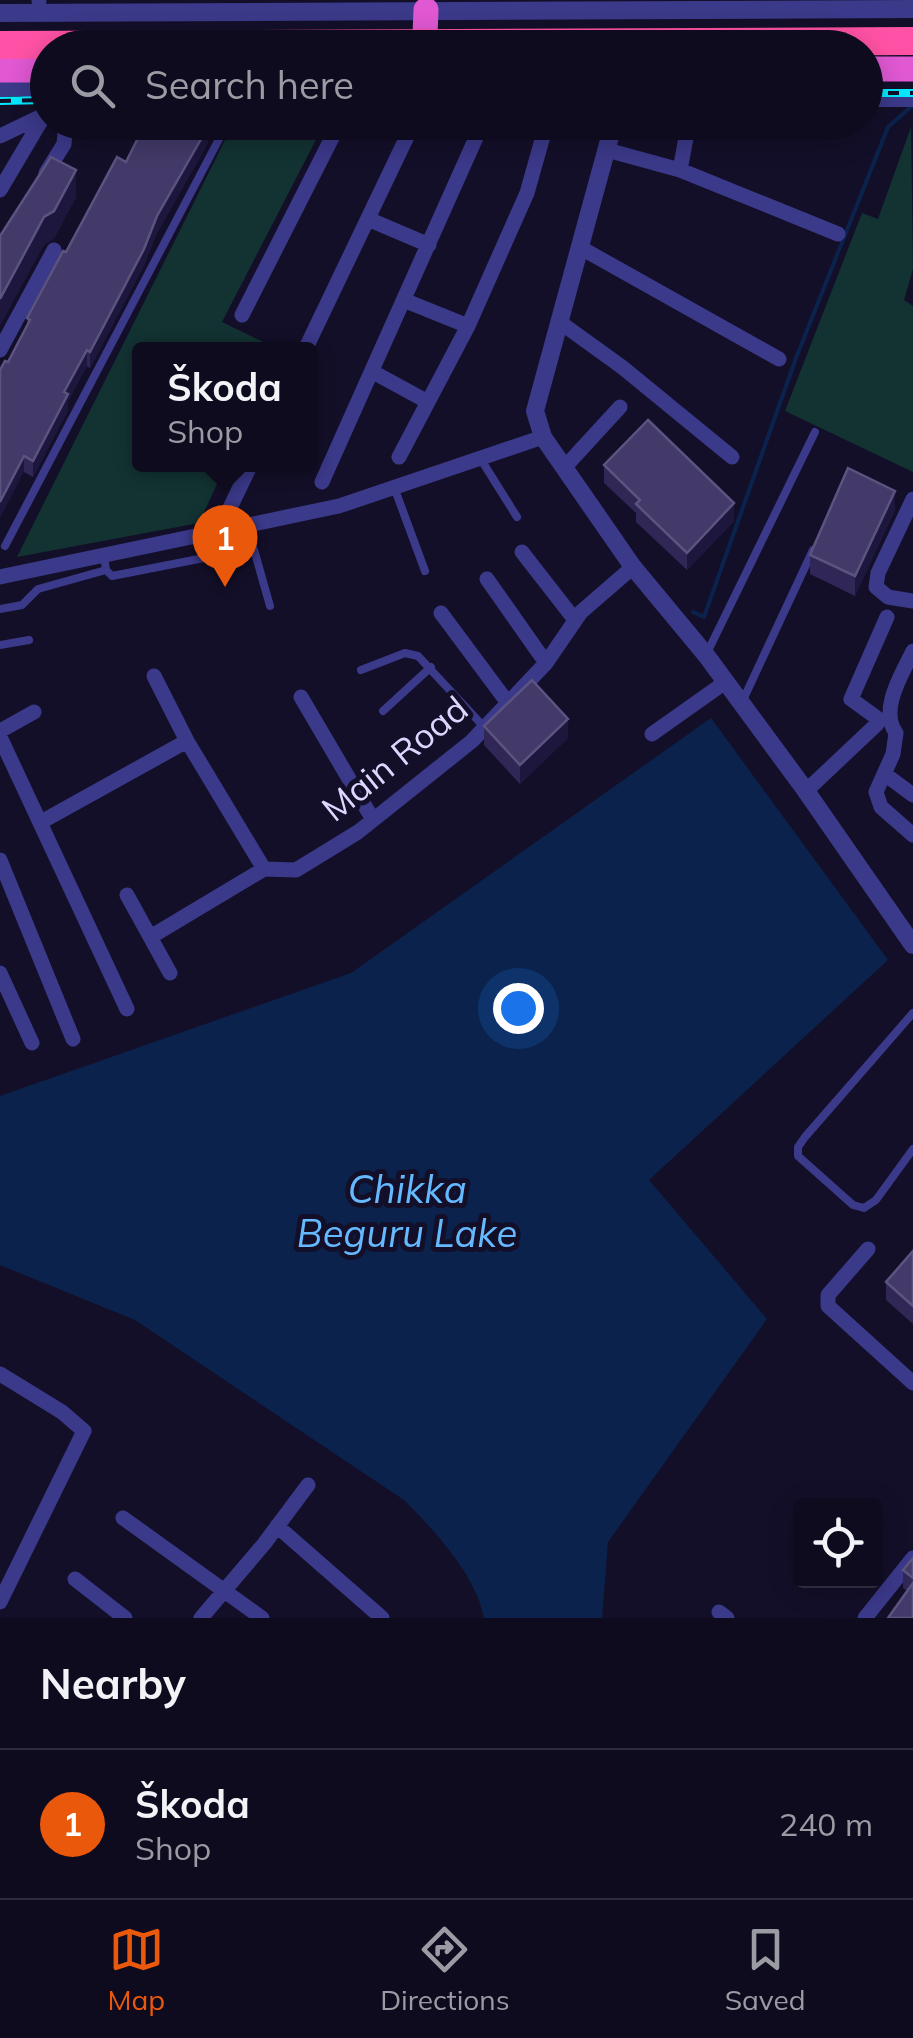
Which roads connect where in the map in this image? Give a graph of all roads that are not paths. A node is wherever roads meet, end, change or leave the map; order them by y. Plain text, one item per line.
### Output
1 (40, 0) edge
2 (530, 5) edge
3 (584, 5) edge
4 (668, 5) edge
5 (10, 6) edge
6 (257, 6) edge
7 (913, 9) edge
8 (425, 22) junction
9 (80, 23) edge
10 (37, 30) edge
11 (685, 30) edge
12 (30, 31) edge
13 (0, 36) edge
14 (883, 36) edge
15 (883, 37) edge
16 (913, 37) edge
17 (0, 45) edge
18 (30, 45) edge
19 (883, 59) edge
20 (913, 59) edge
21 (30, 60) edge
22 (0, 61) edge
23 (883, 69) edge
24 (913, 69) edge
25 (0, 70) edge
26 (30, 70) edge
27 (0, 88) edge
28 (30, 94) edge
29 (883, 98) edge
30 (913, 98) edge
31 (30, 118) edge
32 (0, 136) edge
33 (30, 138) edge
34 (64, 140) edge
35 (219, 140) edge
36 (331, 140) edge
37 (406, 140) edge
38 (475, 140) edge
39 (542, 140) edge
40 (610, 140) edge
41 (685, 140) edge
42 (607, 150) junction
43 (680, 170) junction
44 (40, 181) edge
45 (0, 190) edge
46 (368, 220) junction
47 (838, 234) dead end
48 (429, 245) junction
49 (581, 248) junction
50 (54, 250) dead end
51 (406, 301) junction
52 (242, 315) dead end
53 (561, 322) junction
54 (468, 326) junction
55 (310, 342) edge
56 (0, 350) edge
57 (779, 359) dead end
58 (373, 372) junction
59 (428, 402) junction
60 (620, 407) dead end
61 (815, 432) dead end
62 (543, 437) junction
63 (399, 457) dead end
64 (480, 458) junction
65 (732, 458) dead end
66 (564, 468) junction
67 (246, 472) edge
68 (322, 482) dead end
69 (394, 487) junction
70 (913, 499) edge
71 (227, 514) dead end
72 (517, 517) dead end
73 (247, 525) junction
74 (217, 532) junction
75 (816, 542) edge
76 (5, 546) dead end
77 (522, 552) dead end
78 (105, 563) junction
79 (633, 567) junction
80 (425, 571) dead end
81 (0, 576) edge
82 (487, 579) dead end
83 (913, 601) edge
84 (270, 606) dead end
85 (0, 609) edge
86 (441, 613) dead end
87 (887, 617) dead end
88 (575, 620) junction
89 (29, 640) dead end
90 (0, 645) edge
91 (913, 651) edge
92 (706, 655) junction
93 (546, 664) junction
94 (431, 668) junction
95 (362, 670) dead end
96 (908, 673) edge
97 (154, 676) dead end
98 (724, 683) junction
99 (301, 697) dead end
100 (508, 703) junction
101 (740, 704) junction
102 (383, 711) dead end
103 (34, 712) dead end
104 (485, 728) junction
105 (896, 733) junction
106 (0, 734) edge
107 (652, 734) dead end
108 (187, 741) junction
109 (913, 744) edge
110 (886, 775) junction
111 (806, 791) junction
112 (913, 795) edge
113 (372, 818) junction
114 (41, 822) junction
115 (913, 834) edge
116 (0, 860) edge
117 (264, 869) junction
118 (127, 895) dead end
119 (907, 918) edge
120 (152, 936) junction
121 (913, 944) edge
122 (0, 973) edge
123 (170, 973) dead end
124 (126, 1009) dead end
125 (913, 1013) edge
126 (73, 1038) dead end
127 (32, 1043) dead end
128 (913, 1149) edge
129 (868, 1249) dead end
130 (0, 1376) edge
131 (913, 1383) edge
132 (308, 1485) dead end
133 (122, 1518) dead end
134 (277, 1526) junction
135 (913, 1558) edge
136 (75, 1579) dead end
137 (226, 1589) junction
138 (0, 1602) edge
139 (125, 1618) edge
140 (200, 1618) edge
141 (262, 1618) edge
142 (382, 1618) edge
143 (864, 1618) edge

1 - 5 street
2 - 3 street
2 - 8 street
3 - 4 street
4 - 7 street
5 - 9 street
6 - 8 street
6 - 9 street
8 - 9 highway
8 - 11 highway
9 - 10 highway
12 - 13 highway
14 - 16 highway
15 - 16 highway
17 - 18 highway
19 - 20 highway
21 - 22 highway
23 - 24 highway
25 - 26 highway
27 - 28 street
29 - 30 street
31 - 32 street
33 - 45 street
34 - 44 street
35 - 76 lane
36 - 52 street
37 - 46 street
38 - 48 street
39 - 54 street
40 - 42 street
41 - 43 street
42 - 43 street
42 - 49 street
43 - 47 street
46 - 48 street
46 - 55 street
48 - 51 street
49 - 53 street
49 - 57 street
50 - 56 street
51 - 54 street
51 - 58 street
53 - 62 street
53 - 65 street
54 - 59 street
58 - 59 street
58 - 68 street
59 - 63 street
60 - 66 street
61 - 92 lane
62 - 64 street
62 - 66 street
64 - 69 street
64 - 72 lane
66 - 79 street
67 - 71 street
69 - 73 street
69 - 80 lane
70 - 83 street
73 - 74 street
73 - 84 lane
74 - 78 street
74 - 78 lane
75 - 101 lane
77 - 88 street
78 - 81 street
78 - 85 lane
79 - 88 street, Main Road
79 - 92 street
82 - 93 street
86 - 100 street
87 - 111 street
88 - 93 street, Main Road
89 - 90 lane
91 - 96 street
92 - 98 street
93 - 100 street, Main Road
94 - 95 lane
94 - 102 lane
94 - 104 lane
96 - 105 street
97 - 108 street
98 - 101 street
98 - 107 street
99 - 113 street
100 - 104 street, Main Road
101 - 111 street
103 - 106 street
104 - 113 street, Main Road
105 - 109 street
105 - 110 street
106 - 114 street
108 - 114 street
108 - 117 street
110 - 112 street
110 - 115 street
111 - 119 street
113 - 117 street, Main Road
114 - 124 street
116 - 126 street
117 - 120 street, Main Road
118 - 120 street
119 - 121 street
120 - 123 street
122 - 127 street
125 - 128 lane
129 - 131 street
130 - 138 street
132 - 134 street
133 - 137 street
134 - 137 street
134 - 142 street
135 - 143 street
136 - 139 street
137 - 140 street
137 - 141 street

